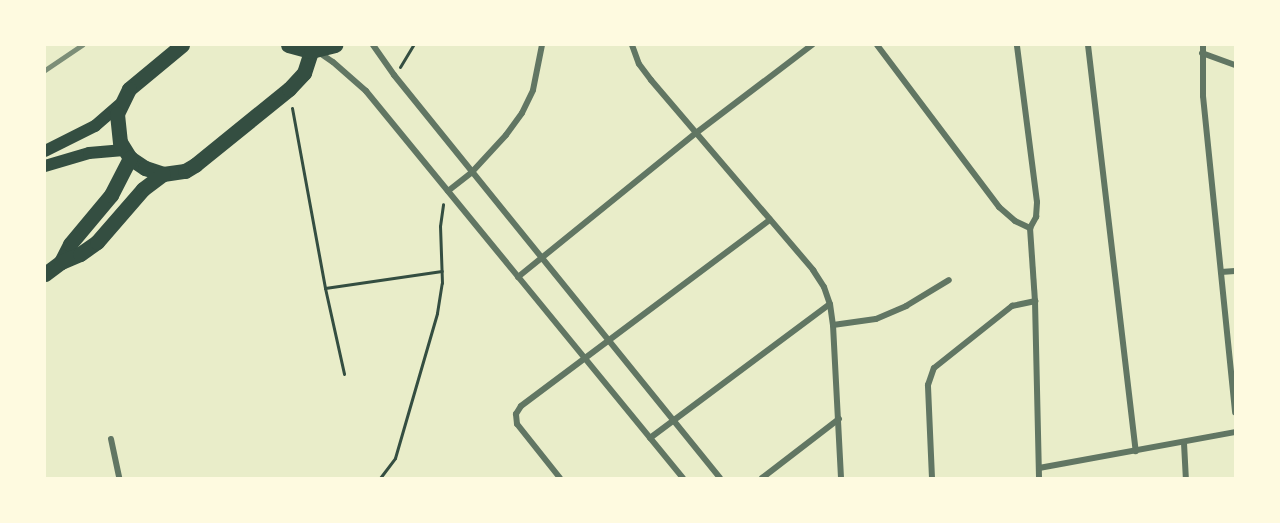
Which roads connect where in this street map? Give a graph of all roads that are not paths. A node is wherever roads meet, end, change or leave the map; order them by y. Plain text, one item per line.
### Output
1 (182, 45) edge
2 (288, 45) edge
3 (335, 45) edge
4 (374, 45) edge
5 (542, 45) edge
6 (632, 45) edge
7 (812, 45) edge
8 (877, 45) edge
9 (1017, 45) edge
10 (1088, 45) edge
11 (1203, 49) edge
12 (314, 51) junction
13 (1235, 65) edge
14 (119, 105) junction
15 (696, 133) junction
16 (45, 151) edge
17 (127, 154) junction
18 (45, 166) edge
19 (472, 172) junction
20 (163, 174) junction
21 (448, 191) junction
22 (770, 220) junction
23 (1029, 228) junction
24 (542, 258) junction
25 (61, 262) junction
26 (1235, 271) edge
27 (1221, 272) junction
28 (45, 274) edge
29 (518, 277) junction
30 (949, 280) dead end
31 (1035, 301) junction
32 (830, 304) junction
33 (833, 325) junction
34 (1231, 339) edge
35 (609, 341) junction
36 (585, 358) junction
37 (1235, 412) edge
38 (839, 419) junction
39 (673, 420) junction
40 (1235, 432) edge
41 (650, 438) junction
42 (111, 439) dead end
43 (1184, 443) junction
44 (1136, 451) junction
45 (1039, 468) junction
46 (118, 478) edge
47 (561, 478) edge
48 (683, 478) edge
49 (720, 478) edge
50 (762, 478) edge
51 (841, 478) edge
52 (932, 478) edge
53 (1039, 478) edge
54 (1186, 478) edge

1 - 14 main road
2 - 12 main road
3 - 12 main road
4 - 19 street
5 - 19 street
6 - 15 street
7 - 15 street
8 - 23 street
9 - 23 street
10 - 44 street
11 - 13 street
11 - 27 street
12 - 20 main road
12 - 21 street
14 - 16 main road
14 - 17 main road
15 - 22 street
15 - 24 street
17 - 18 main road
17 - 20 main road
17 - 25 main road
19 - 21 street
19 - 24 street
20 - 25 main road
21 - 29 street
22 - 32 street
22 - 35 street
23 - 31 street
24 - 29 street
24 - 35 street
25 - 28 main road
26 - 27 street
27 - 34 street
29 - 36 street
30 - 33 street
31 - 45 street
31 - 52 street
32 - 33 street
32 - 39 street
33 - 38 street
34 - 37 street
35 - 36 street
35 - 39 street
36 - 41 street
36 - 47 street
38 - 50 street
38 - 51 street
39 - 41 street
39 - 49 street
40 - 43 street
41 - 48 street
42 - 46 street
43 - 44 street
43 - 54 street
44 - 45 street
45 - 53 street

